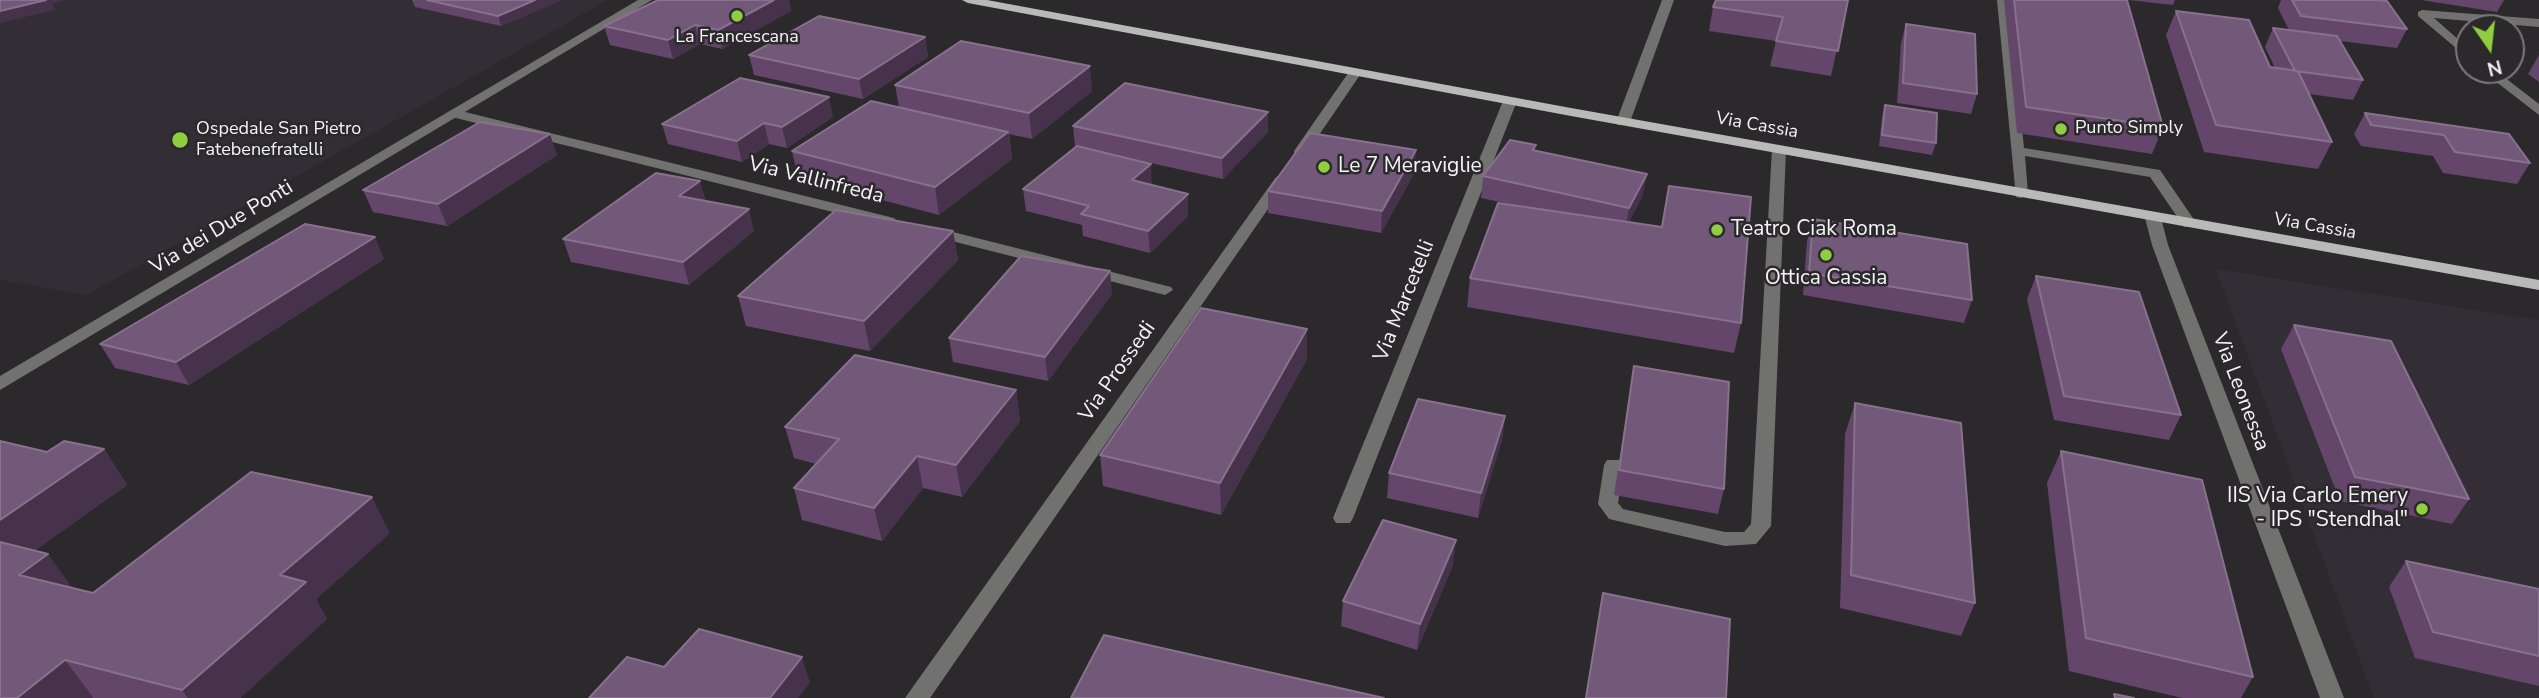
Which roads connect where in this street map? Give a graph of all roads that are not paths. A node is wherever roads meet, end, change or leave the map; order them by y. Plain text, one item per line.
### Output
1 (646, 0) edge
2 (968, 0) edge
3 (1668, 0) edge
4 (2003, 0) edge
5 (2413, 0) edge
6 (2422, 15) junction
7 (2539, 23) edge
8 (2455, 43) edge
9 (1356, 72) junction
10 (2505, 84) edge
11 (1510, 101) junction
12 (2539, 111) edge
13 (457, 114) junction
14 (1623, 122) junction
15 (1779, 149) junction
16 (2019, 151) junction
17 (2021, 194) junction
18 (2153, 218) junction
19 (2189, 225) junction
20 (2539, 285) edge
21 (1165, 290) dead end
22 (0, 384) edge
23 (1614, 465) dead end
24 (1343, 518) dead end
25 (917, 698) edge
26 (2332, 698) edge

1 - 13 street, Via dei Due Ponti
2 - 9 main road, Via Cassia
3 - 14 street
4 - 16 street
5 - 6 street
6 - 7 street
6 - 8 street
9 - 11 main road, Via Cassia
9 - 25 street, Via Prossedi
10 - 12 street
11 - 14 main road, Via Cassia
11 - 24 street, Via Marcetelli
13 - 21 street, Via Vallinfreda
13 - 22 street, Via dei Due Ponti
14 - 15 main road, Via Cassia
15 - 17 main road, Via Cassia
15 - 23 street
16 - 17 street
16 - 19 street
17 - 18 main road, Via Cassia
18 - 19 main road, Via Cassia
18 - 26 street, Via Leonessa
19 - 20 main road, Via Cassia

